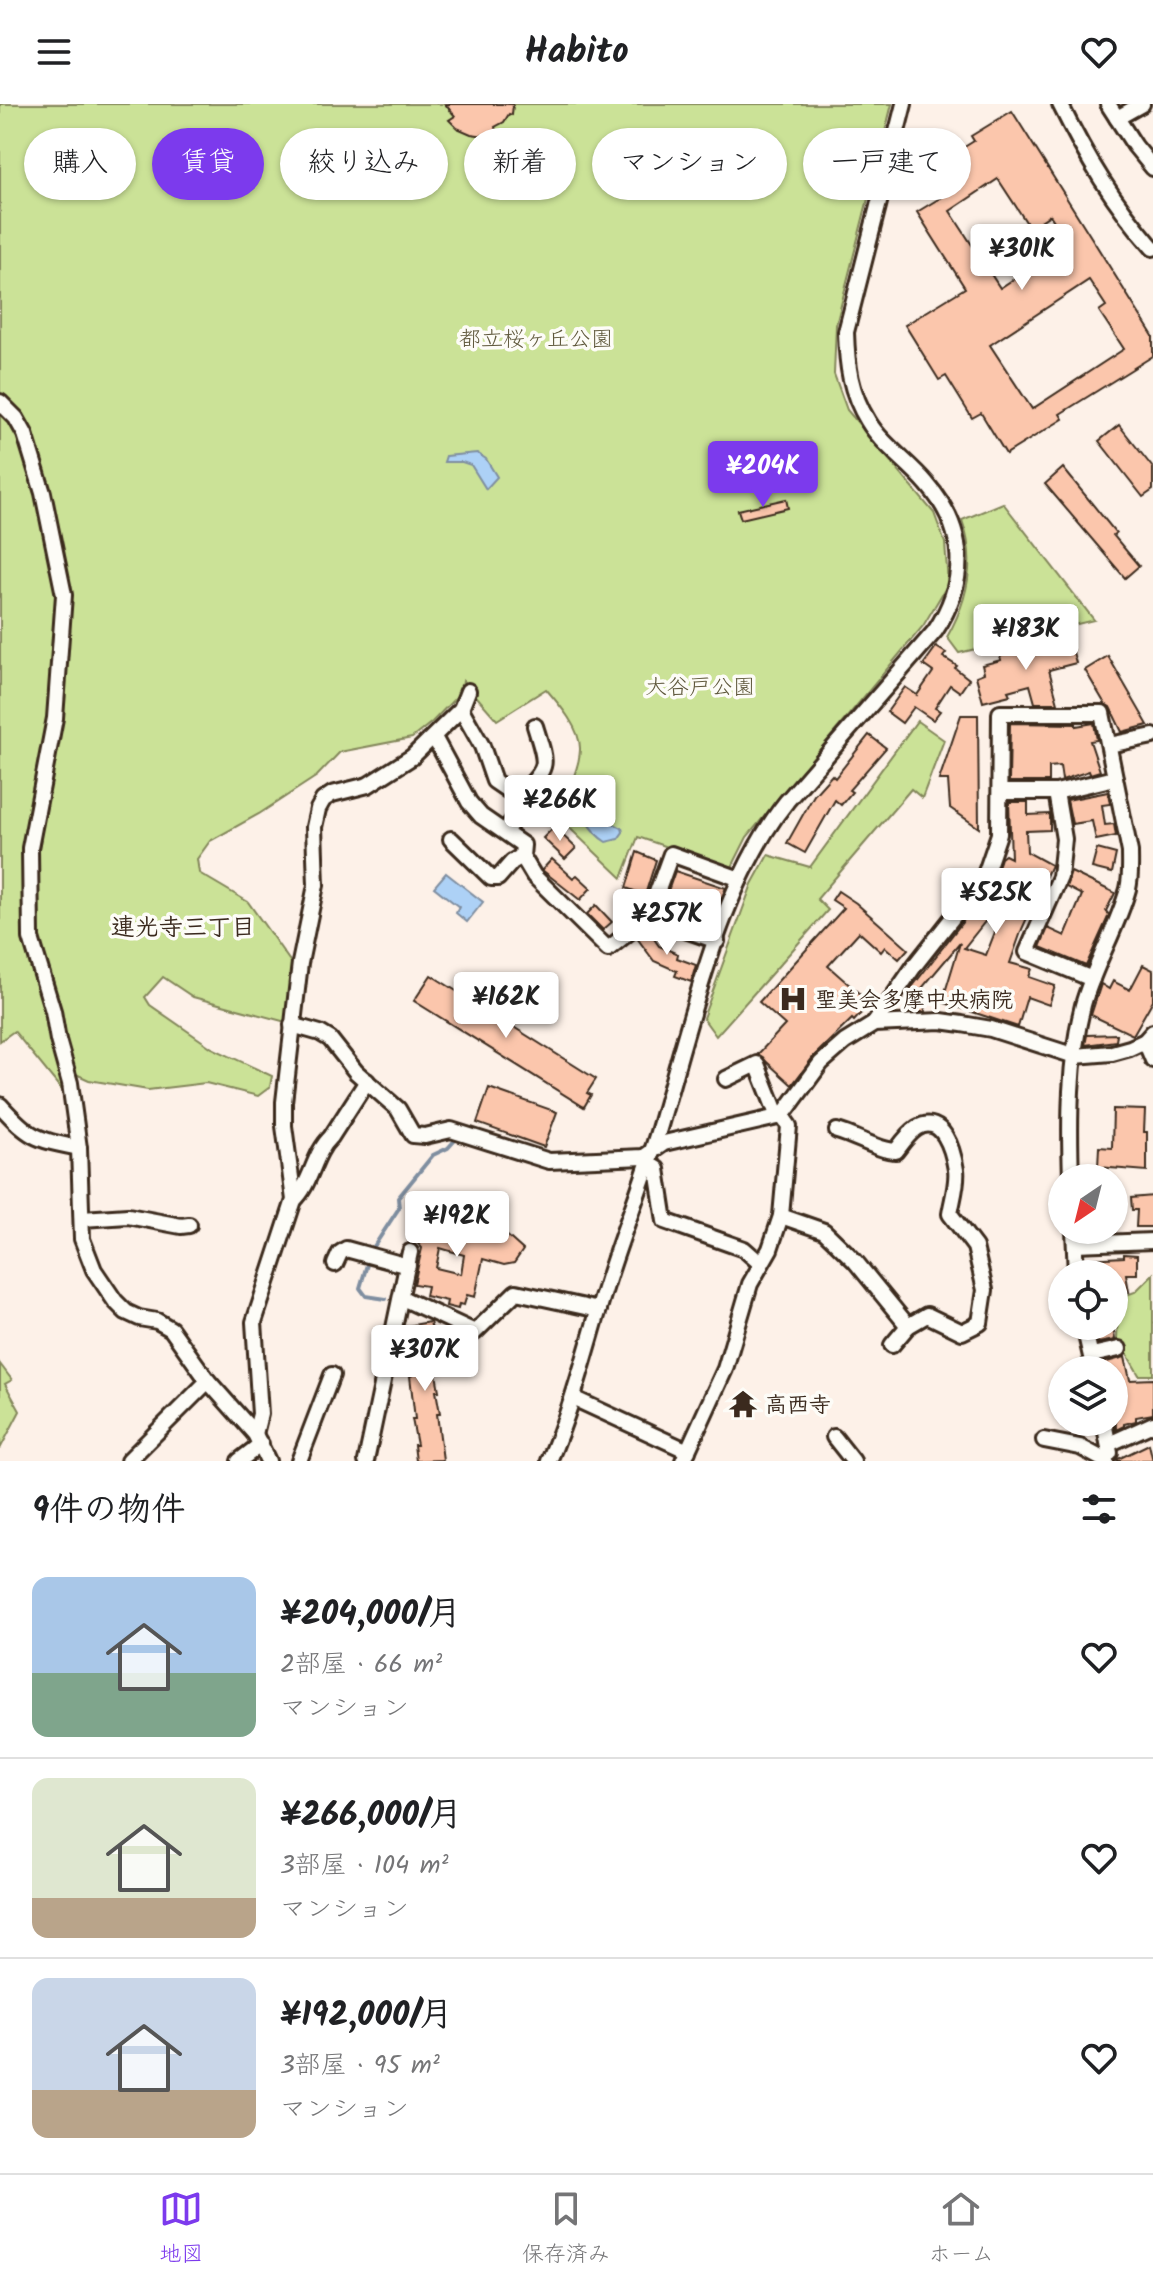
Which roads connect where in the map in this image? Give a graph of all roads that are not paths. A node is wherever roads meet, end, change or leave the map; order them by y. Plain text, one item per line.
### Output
1 (904, 104) edge
2 (1060, 104) edge
3 (1108, 104) edge
4 (1142, 104) edge
5 (1117, 118) junction
6 (1153, 168) edge
7 (1153, 248) edge
8 (0, 402) edge
9 (468, 691) dead end
10 (461, 709) junction
11 (535, 726) dead end
12 (1153, 736) edge
13 (434, 737) junction
14 (1109, 745) junction
15 (1115, 778) junction
16 (1000, 792) junction
17 (1056, 792) junction
18 (519, 798) junction
19 (505, 832) junction
20 (451, 839) dead end
21 (522, 856) junction
22 (740, 879) junction
23 (648, 917) junction
24 (717, 941) junction
25 (1092, 979) junction
26 (874, 1024) junction
27 (292, 1025) junction
28 (1149, 1037) edge
29 (1075, 1056) junction
30 (1153, 1060) edge
31 (726, 1079) dead end
32 (367, 1081) junction
33 (0, 1105) edge
34 (780, 1116) junction
35 (837, 1131) dead end
36 (79, 1148) junction
37 (650, 1158) junction
38 (1071, 1164) edge
39 (294, 1200) junction
40 (781, 1216) junction
41 (82, 1219) junction
42 (189, 1225) dead end
43 (1128, 1240) edge
44 (1153, 1241) edge
45 (335, 1264) dead end
46 (761, 1264) junction
47 (402, 1298) junction
48 (599, 1310) junction
49 (908, 1326) junction
50 (892, 1345) dead end
51 (1119, 1349) dead end
52 (1106, 1356) edge
53 (332, 1375) dead end
54 (208, 1381) junction
55 (573, 1398) junction
56 (1153, 1424) edge
57 (1107, 1436) edge
58 (834, 1437) dead end
59 (258, 1439) junction
60 (1044, 1440) dead end
61 (1109, 1444) junction
62 (686, 1456) edge
63 (128, 1461) edge
64 (239, 1461) edge
65 (268, 1461) edge
66 (299, 1461) edge
67 (366, 1461) edge
68 (549, 1461) edge
69 (853, 1461) edge
70 (1108, 1461) edge

1 - 22 street
2 - 7 street
3 - 5 street
4 - 5 street
5 - 6 street
8 - 36 street
9 - 10 street
10 - 13 street
10 - 18 street
11 - 18 street
12 - 14 street
13 - 19 street
13 - 27 street
14 - 15 street
14 - 16 street
15 - 17 street
15 - 25 street
16 - 17 street
16 - 26 street
17 - 25 street
18 - 19 street
19 - 21 street
20 - 21 street
21 - 23 street
22 - 23 street
22 - 24 street
23 - 24 street
24 - 37 street
25 - 29 street
26 - 29 street
26 - 34 street
27 - 32 street
27 - 39 street
28 - 29 street
28 - 30 street
29 - 38 street
31 - 34 street
32 - 37 street
32 - 39 street
33 - 36 street
34 - 37 street
34 - 40 street
35 - 49 street
36 - 41 street
37 - 46 street
37 - 48 street
39 - 59 street
40 - 46 street
40 - 49 street
41 - 42 street
41 - 54 street
43 - 44 street
45 - 47 street
46 - 62 street
47 - 48 street
47 - 67 street
48 - 55 street
49 - 50 street
51 - 52 street
53 - 66 street
54 - 59 street
54 - 63 street
55 - 62 street
55 - 68 street
56 - 61 street
57 - 61 street
58 - 69 street
59 - 64 street
59 - 65 street
60 - 70 street
61 - 70 street

